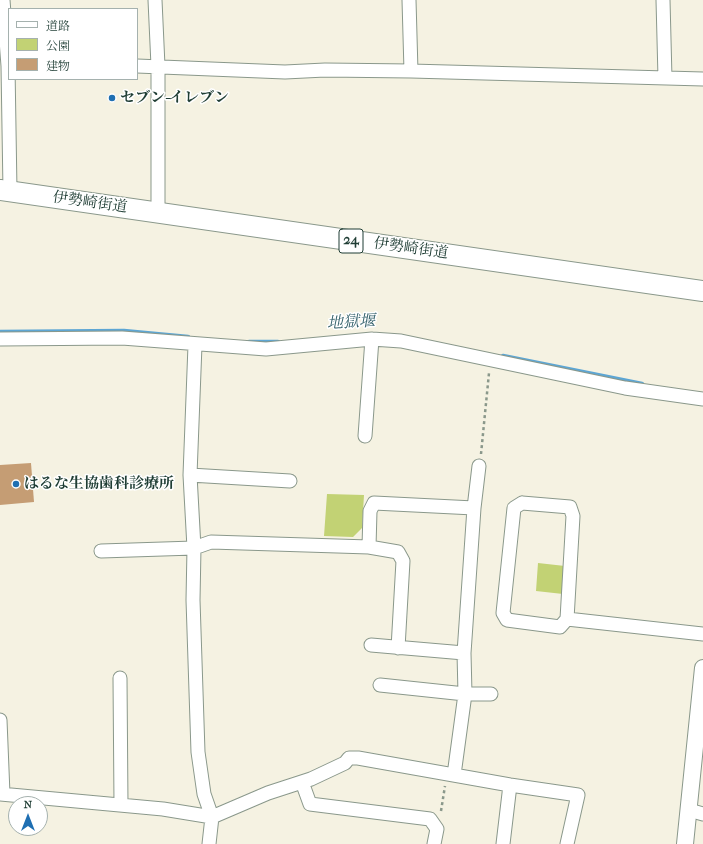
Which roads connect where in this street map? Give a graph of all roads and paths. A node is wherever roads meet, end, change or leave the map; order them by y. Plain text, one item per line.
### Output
1 (3, 0) edge
2 (156, 0) edge
3 (409, 0) edge
4 (663, 0) edge
5 (6, 66) edge
6 (138, 66) edge
7 (158, 66) junction
8 (411, 71) junction
9 (665, 78) junction
10 (703, 79) edge
11 (5, 191) edge
12 (158, 213) junction
13 (703, 291) edge
14 (0, 339) edge
15 (372, 339) junction
16 (195, 345) junction
17 (491, 361) junction
18 (703, 399) edge
19 (365, 436) dead end
20 (479, 466) joint
21 (190, 476) junction
22 (290, 481) dead end
23 (474, 508) junction
24 (369, 547) junction
25 (194, 548) junction
26 (101, 551) dead end
27 (567, 619) junction
28 (703, 634) edge
29 (370, 645) dead end
30 (398, 648) junction
31 (464, 654) junction
32 (703, 668) edge
33 (120, 678) dead end
34 (380, 684) dead end
35 (465, 694) junction
36 (492, 694) dead end
37 (0, 720) edge
38 (451, 775) junction
39 (302, 782) junction
40 (510, 785) junction
41 (1, 794) edge
42 (121, 805) junction
43 (696, 812) edge
44 (212, 817) junction
45 (432, 822) junction
46 (209, 844) edge
47 (434, 844) edge
48 (503, 844) edge
49 (567, 844) edge
50 (685, 844) edge

1 - 5 street
2 - 7 street
3 - 8 street
4 - 9 street
5 - 11 street
6 - 7 street
7 - 8 street
7 - 12 street
8 - 9 street
9 - 10 street
11 - 12 main road, 伊勢崎街道 / 24
12 - 13 main road, 伊勢崎街道 / 24
14 - 16 street
15 - 16 street
15 - 17 street
15 - 19 street
16 - 21 street
17 - 18 street
17 - 20 path
20 - 23 street
21 - 22 street
21 - 25 street
23 - 24 street
23 - 31 street
24 - 25 street
24 - 30 street
25 - 26 street
25 - 44 street
27 - 27 street
27 - 28 street
29 - 30 street
30 - 31 street
31 - 35 street
32 - 43 street
33 - 42 street
34 - 35 street
35 - 36 street
35 - 38 street
37 - 41 street
38 - 39 street
38 - 40 street
38 - 45 path
39 - 44 street
39 - 45 street
40 - 48 street
40 - 49 street
41 - 42 street
42 - 44 street
43 - 50 street
44 - 46 street
45 - 47 street

